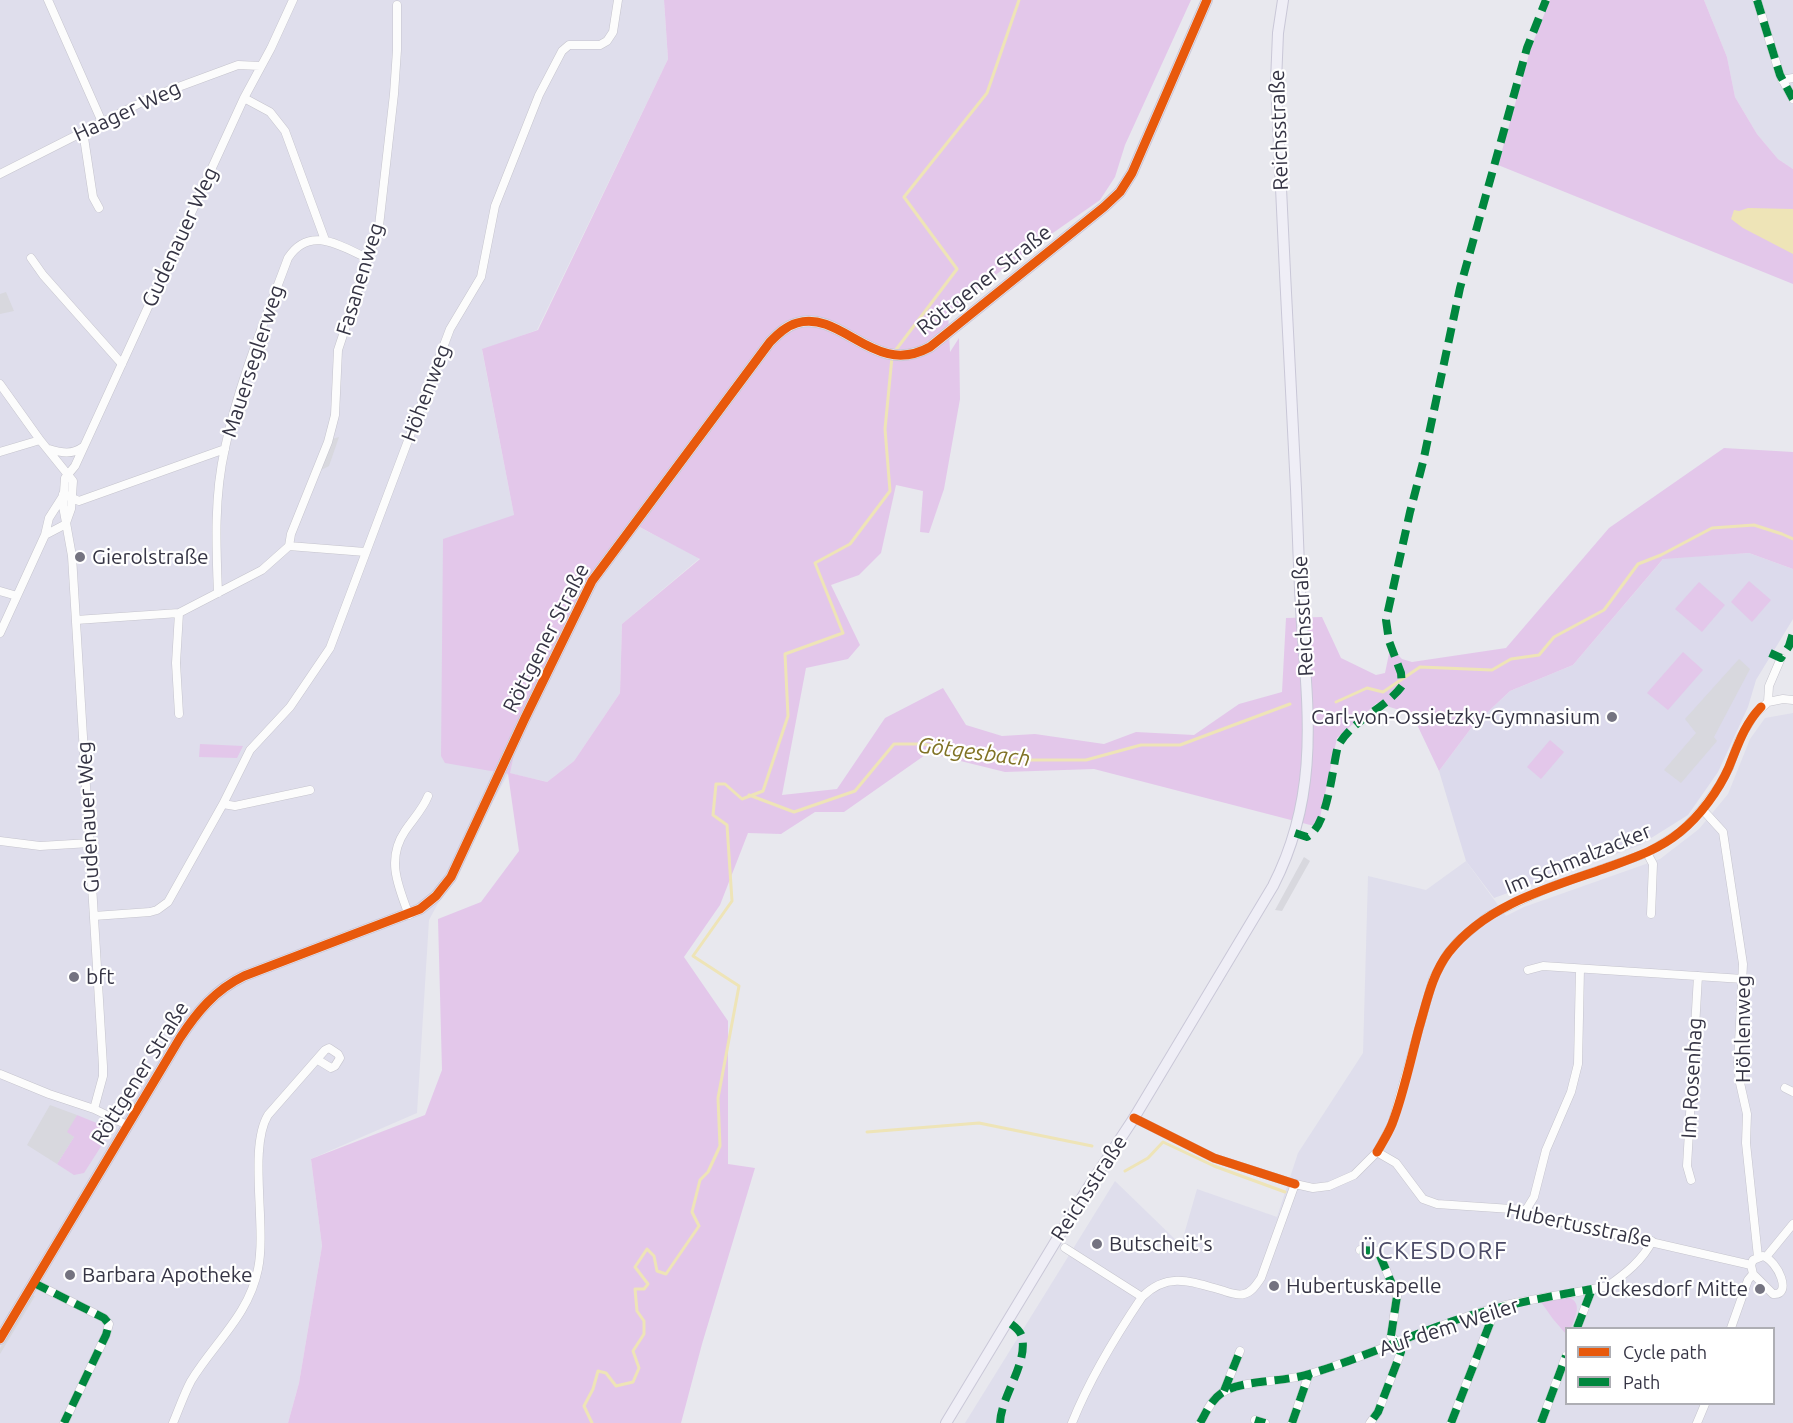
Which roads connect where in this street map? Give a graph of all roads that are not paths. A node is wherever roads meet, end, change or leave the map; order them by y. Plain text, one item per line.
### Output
1 (48, 0) edge
2 (293, 0) edge
3 (618, 0) edge
4 (1208, 0) edge
5 (1283, 0) edge
6 (1757, 0) edge
7 (397, 5) dead end
8 (260, 66) junction
9 (1793, 78) edge
10 (1782, 80) junction
11 (244, 98) junction
12 (1793, 99) edge
13 (102, 122) junction
14 (83, 131) junction
15 (0, 174) edge
16 (99, 208) dead end
17 (325, 240) junction
18 (31, 258) dead end
19 (369, 259) junction
20 (122, 364) junction
21 (0, 384) edge
22 (40, 440) junction
23 (83, 447) junction
24 (48, 449) junction
25 (225, 449) junction
26 (0, 452) edge
27 (68, 474) junction
28 (63, 494) junction
29 (72, 499) junction
30 (66, 524) junction
31 (45, 535) junction
32 (289, 546) junction
33 (366, 552) junction
34 (0, 591) edge
35 (218, 594) junction
36 (17, 597) junction
37 (178, 613) junction
38 (76, 620) junction
39 (0, 633) edge
40 (1781, 658) dead end
41 (1793, 700) edge
42 (1768, 702) junction
43 (179, 714) dead end
44 (310, 790) dead end
45 (428, 796) dead end
46 (223, 804) junction
47 (1702, 809) junction
48 (0, 841) edge
49 (90, 843) junction
50 (1647, 853) junction
51 (1651, 914) dead end
52 (409, 915) junction
53 (94, 916) junction
54 (1580, 969) junction
55 (1528, 970) dead end
56 (1698, 976) junction
57 (1743, 978) junction
58 (318, 1060) dead end
59 (0, 1074) edge
60 (1785, 1088) dead end
61 (1793, 1092) edge
62 (94, 1109) junction
63 (1134, 1118) junction
64 (127, 1125) junction
65 (1377, 1152) junction
66 (1691, 1180) dead end
67 (1295, 1184) junction
68 (1526, 1210) junction
69 (1793, 1224) edge
70 (1652, 1241) junction
71 (1065, 1248) dead end
72 (1360, 1250) dead end
73 (1762, 1257) junction
74 (1751, 1265) junction
75 (1753, 1274) junction
76 (34, 1283) junction
77 (1592, 1289) junction
78 (1789, 1293) edge
79 (1142, 1297) junction
80 (1492, 1309) junction
81 (1578, 1327) edge
82 (1732, 1327) edge
83 (0, 1339) edge
84 (1398, 1343) junction
85 (1240, 1351) dead end
86 (1565, 1359) edge
87 (1309, 1374) junction
88 (1224, 1392) junction
89 (1705, 1405) edge
90 (1255, 1420) dead end
91 (64, 1423) edge
92 (173, 1423) edge
93 (946, 1423) edge
94 (1072, 1423) edge
95 (1200, 1423) edge
96 (1265, 1423) edge
97 (1292, 1423) edge
98 (1370, 1423) edge
99 (1452, 1423) edge
100 (1541, 1423) edge
101 (1697, 1423) edge

1 - 13 street
2 - 8 street, Gudenauer Weg
3 - 33 street, Höhenweg
4 - 52 street, Röttgener Straße
5 - 63 street, Reichsstraße
6 - 10 street
7 - 19 street, Fasanenweg
8 - 11 street, Gudenauer Weg
8 - 13 street, Haager Weg
9 - 10 street
10 - 12 street
11 - 17 street
11 - 20 street, Gudenauer Weg
13 - 14 street, Haager Weg
14 - 15 street, Haager Weg
14 - 16 street
17 - 19 street
17 - 25 street, Mauerseglerweg
18 - 20 street
19 - 32 street, Fasanenweg
20 - 23 street, Gudenauer Weg
21 - 22 street
22 - 24 street
22 - 26 street
23 - 24 street
23 - 27 street, Gudenauer Weg
24 - 27 street
25 - 29 street
25 - 35 street, Mauerseglerweg
27 - 28 street, Gudenauer Weg
27 - 29 street, Gudenauer Weg
28 - 29 street
28 - 30 street, Gudenauer Weg
28 - 31 street
29 - 30 street, Gudenauer Weg
30 - 31 street
30 - 38 street, Gudenauer Weg
31 - 36 street
32 - 33 street
32 - 35 street
33 - 46 street, Höhenweg
34 - 36 street
35 - 37 street
36 - 39 street
37 - 38 street
37 - 43 street
38 - 49 street, Gudenauer Weg
40 - 42 street
41 - 42 street
42 - 47 street, Im Schmalzacker
44 - 46 street
45 - 52 street
46 - 53 street, Höhenweg
47 - 50 street, Im Schmalzacker
47 - 57 street, Höhlenweg
48 - 49 street
49 - 53 street, Gudenauer Weg
50 - 51 street, Im Schmalzacker
50 - 65 street, Im Schmalzacker
52 - 64 street, Röttgener Straße
53 - 62 street, Gudenauer Weg
54 - 55 street
54 - 56 street
54 - 68 street
56 - 57 street
56 - 66 street, Im Rosenhag
57 - 73 street, Höhlenweg
58 - 92 street
59 - 62 street
60 - 61 street
62 - 64 street
63 - 67 street
63 - 93 street, Reichsstraße
64 - 76 street, Röttgener Straße
65 - 67 street
65 - 68 street, Hubertusstraße
67 - 79 street
68 - 70 street, Hubertusstraße
69 - 73 street
70 - 74 street, Hubertusstraße
70 - 77 street, Auf dem Weiler
71 - 79 street
72 - 84 street
73 - 74 street
73 - 78 street
74 - 75 street
75 - 78 street
75 - 82 street
76 - 83 street, Röttgener Straße
76 - 91 street
77 - 80 street, Auf dem Weiler
77 - 81 street
79 - 94 street
80 - 84 street, Auf dem Weiler
80 - 99 street
84 - 87 street, Auf dem Weiler
84 - 98 street
85 - 88 street
86 - 100 street
87 - 88 street, Auf dem Weiler
87 - 97 street
88 - 95 street
89 - 101 street
90 - 96 street

